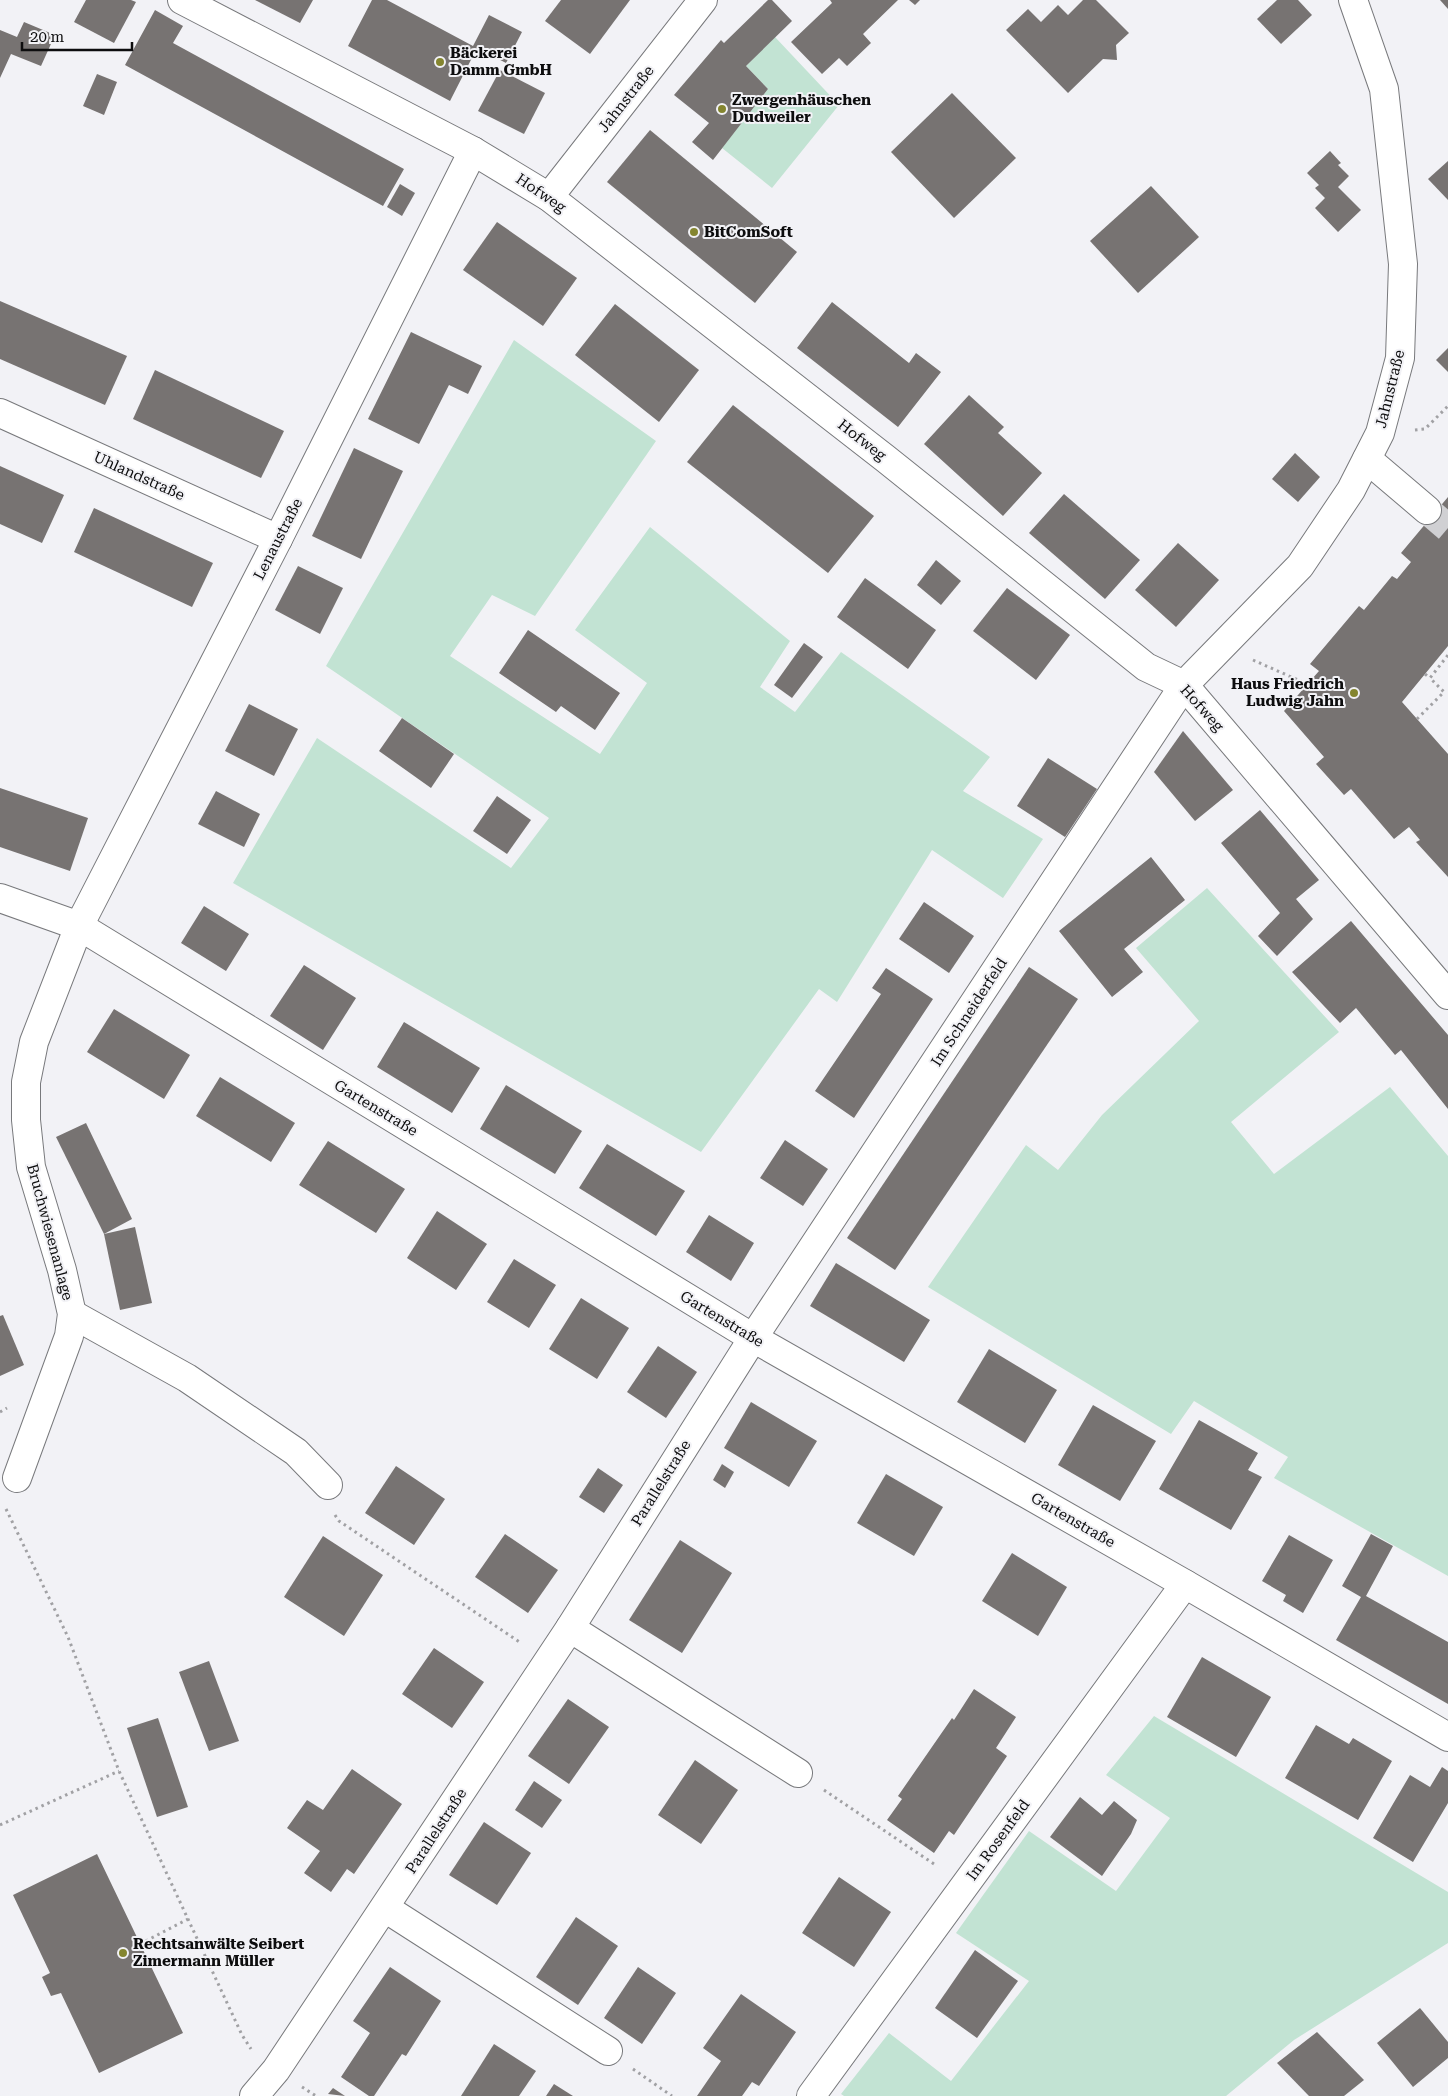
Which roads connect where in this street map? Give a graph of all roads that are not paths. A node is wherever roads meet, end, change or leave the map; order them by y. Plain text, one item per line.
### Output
1 (182, 0) edge
2 (703, 0) edge
3 (1354, 0) edge
4 (473, 151) junction
5 (550, 197) junction
6 (0, 413) edge
7 (1367, 458) junction
8 (1427, 510) tunnel mouth
9 (278, 539) junction
10 (1184, 685) junction
11 (0, 898) edge
12 (79, 926) junction
13 (1448, 995) edge
14 (72, 1314) junction
15 (753, 1338) junction
16 (17, 1478) road end
17 (328, 1484) road end
18 (1185, 1584) junction
19 (570, 1628) junction
20 (1448, 1737) edge
21 (798, 1773) road end
22 (385, 1908) junction
23 (608, 2051) road end
24 (254, 2096) edge
25 (811, 2096) edge

1 - 4 street, Hofweg
2 - 5 street, Jahnstraße
3 - 7 street, Jahnstraße
4 - 5 street, Hofweg
4 - 9 street, Lenaustraße
5 - 10 street, Hofweg
6 - 9 street, Uhlandstraße
7 - 8 street
7 - 10 street, Jahnstraße
9 - 12 street, Lenaustraße
10 - 13 street, Hofweg
10 - 15 street, Im Schneiderfeld
11 - 12 street, Gartenstraße
12 - 14 street, Bruchwiesenanlage
12 - 15 street, Gartenstraße
14 - 16 street, Bruchwiesenanlage
14 - 17 street
15 - 18 street, Gartenstraße
15 - 19 street, Parallelstraße
18 - 20 street, Gartenstraße
18 - 25 street, Im Rosenfeld
19 - 21 street
19 - 22 street, Parallelstraße
22 - 23 street
22 - 24 street, Parallelstraße

